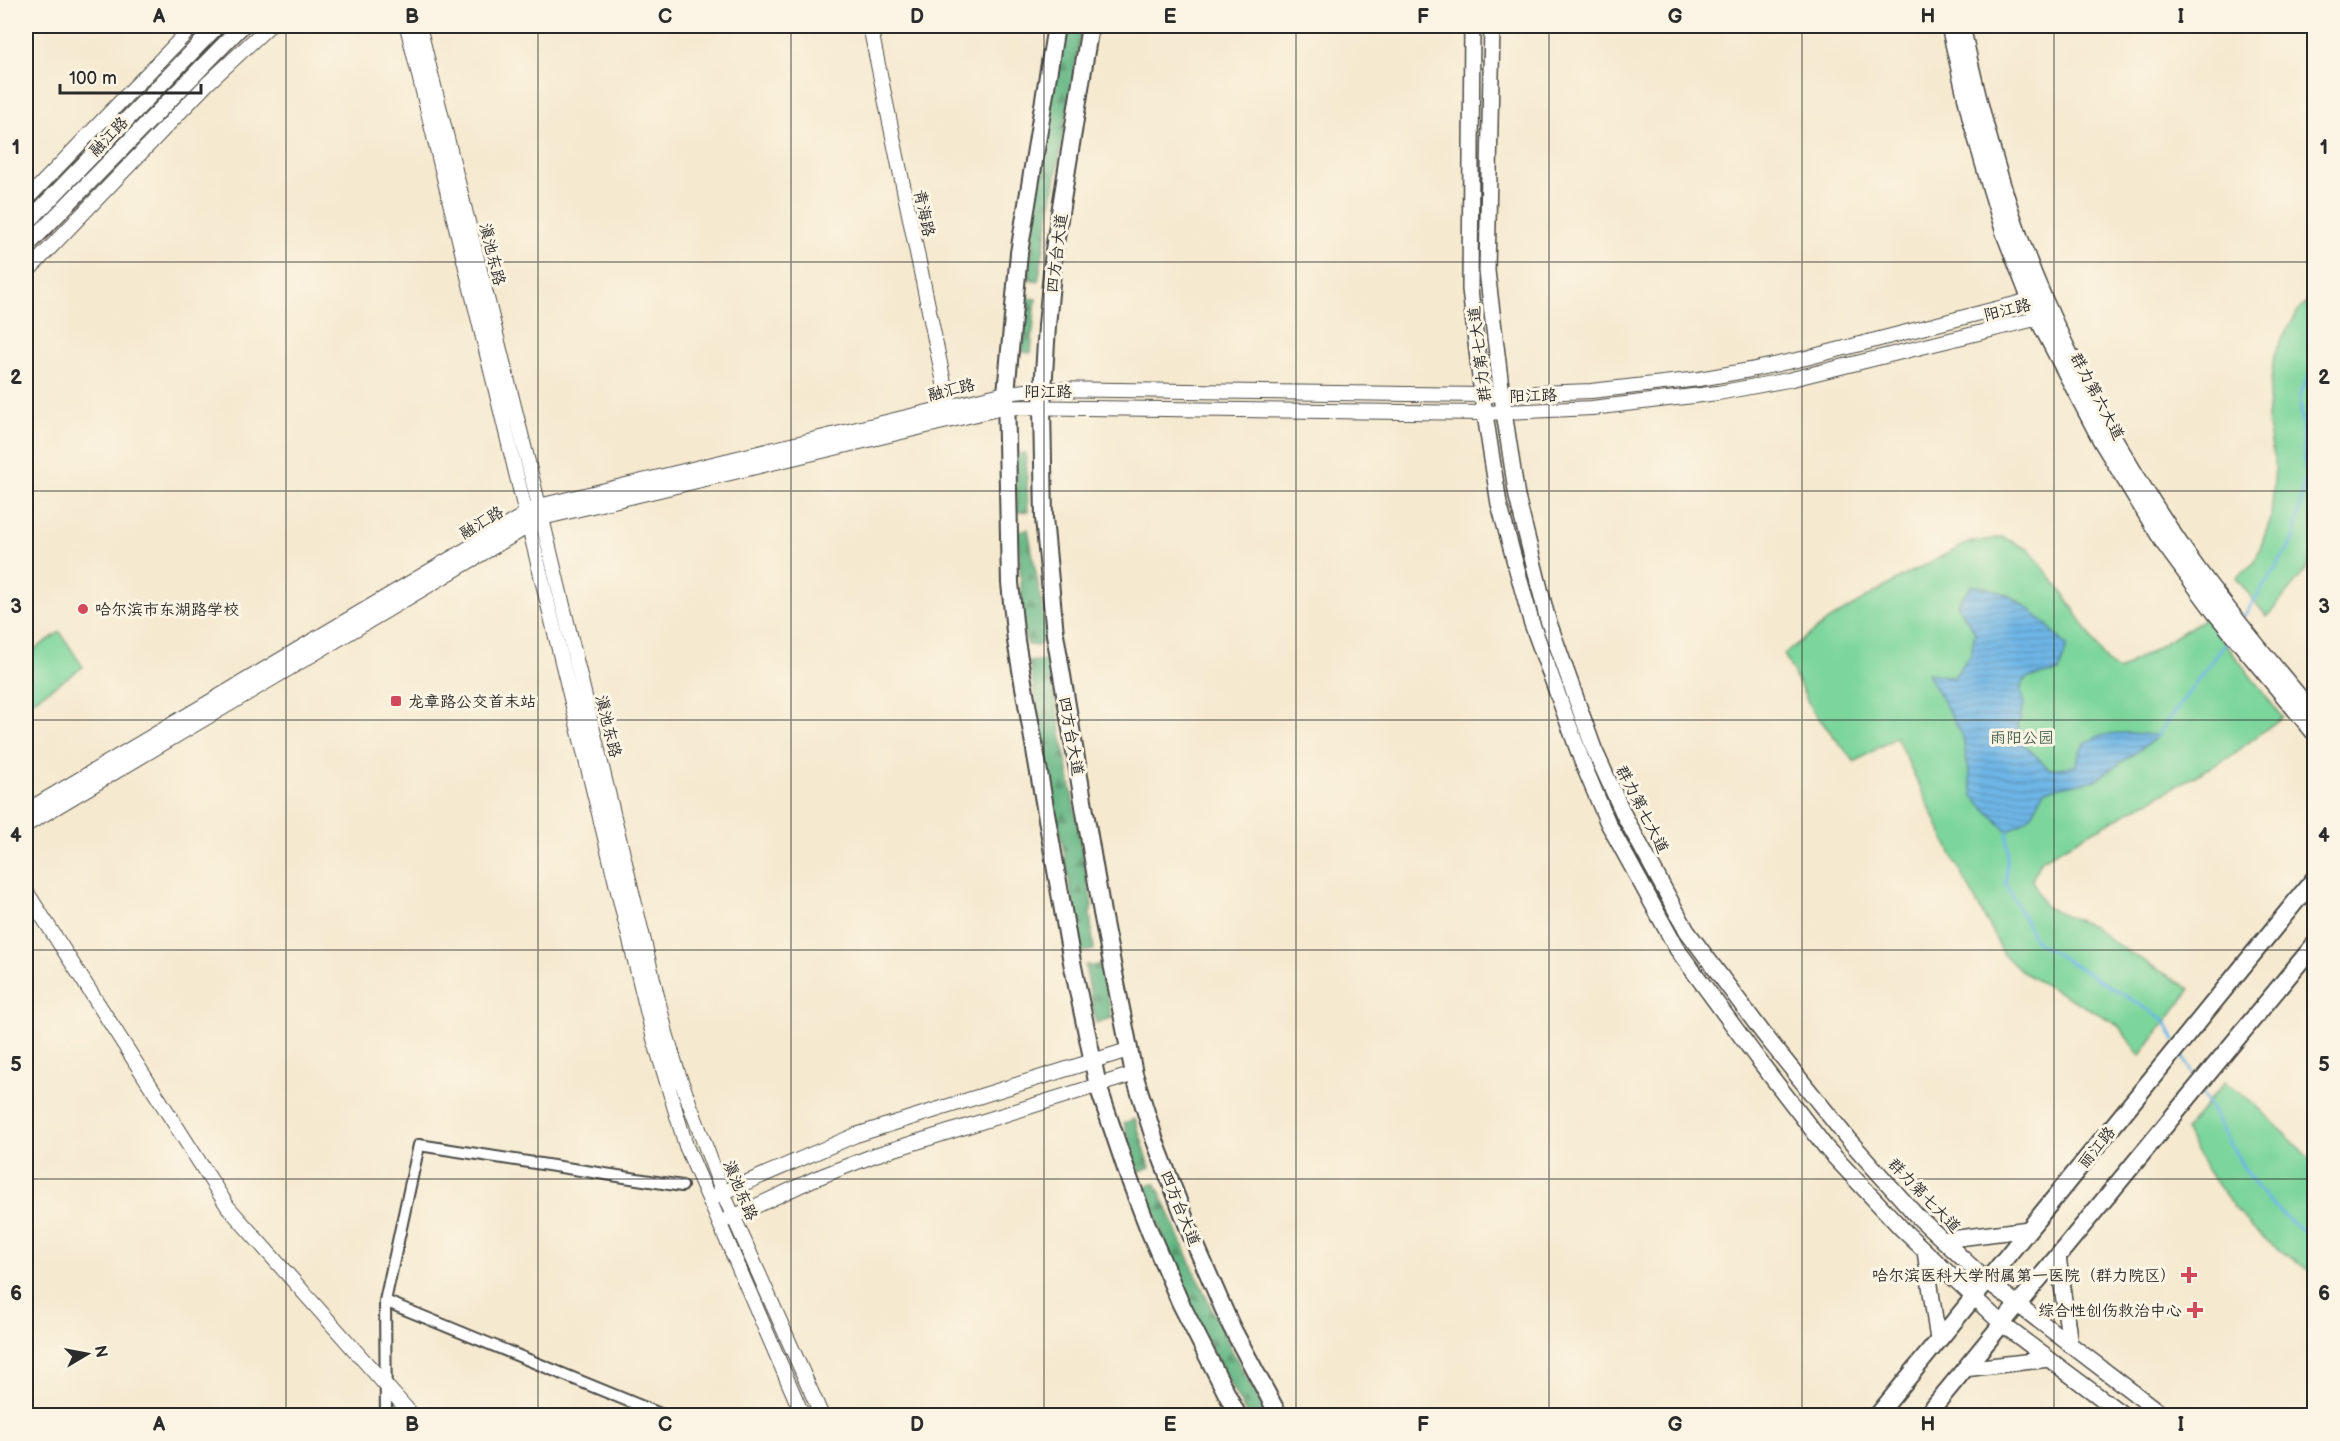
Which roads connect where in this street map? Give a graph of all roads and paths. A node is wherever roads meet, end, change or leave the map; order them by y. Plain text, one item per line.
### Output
1 (193, 26) edge
2 (217, 26) edge
3 (242, 26) edge
4 (270, 26) edge
5 (407, 26) edge
6 (419, 26) edge
7 (870, 26) edge
8 (1056, 26) edge
9 (1090, 26) edge
10 (1472, 26) edge
11 (1491, 26) edge
12 (1949, 26) edge
13 (1962, 26) edge
14 (26, 200) edge
15 (26, 224) edge
16 (26, 247) edge
17 (26, 273) edge
18 (2036, 298) junction
19 (2044, 316) junction
20 (1044, 389) junction
21 (1502, 394) junction
22 (1482, 395) junction
23 (1006, 400) junction
24 (1042, 406) junction
25 (949, 407) junction
26 (1504, 412) junction
27 (1485, 413) junction
28 (541, 512) junction
29 (528, 520) junction
30 (2245, 641) junction
31 (2314, 714) edge
32 (2314, 733) edge
33 (26, 811) edge
34 (26, 825) edge
35 (2314, 879) edge
36 (26, 891) edge
37 (2314, 945) edge
38 (1128, 1050) junction
39 (1092, 1061) junction
40 (1134, 1074) junction
41 (1098, 1086) junction
42 (682, 1186) dead end
43 (723, 1193) junction
44 (708, 1200) junction
45 (734, 1217) junction
46 (718, 1224) junction
47 (2029, 1229) junction
48 (1943, 1240) junction
49 (1925, 1251) junction
50 (2058, 1256) junction
51 (1987, 1281) junction
52 (1973, 1298) junction
53 (384, 1301) junction
54 (2018, 1305) junction
55 (2002, 1324) junction
56 (1938, 1340) junction
57 (2070, 1344) junction
58 (2049, 1359) junction
59 (1964, 1369) junction
60 (386, 1416) edge
61 (413, 1416) edge
62 (665, 1416) edge
63 (803, 1416) edge
64 (822, 1416) edge
65 (1238, 1416) edge
66 (1279, 1416) edge
67 (1876, 1416) edge
68 (1926, 1416) edge
69 (2125, 1416) edge
70 (2164, 1416) edge

1 - 14 street
2 - 15 main road, 融江路
3 - 16 main road, 融江路
4 - 17 street
5 - 29 street, 滇池东路
6 - 28 street, 滇池东路
7 - 25 street, 青海路
8 - 23 main road
9 - 20 main road, 四方台大道
10 - 22 main road, 群力第七大道
11 - 21 main road, 群力第七大道
12 - 18 main road, 群力第六大道
13 - 18 main road, 群力第六大道
18 - 19 main road, 群力第六大道
18 - 21 street, 阳江路
19 - 26 street, 阳江路
19 - 30 main road, 群力第六大道
20 - 22 street, 阳江路
20 - 23 street, 阳江路
20 - 24 main road, 四方台大道
21 - 22 street, 阳江路
21 - 26 main road, 群力第七大道
22 - 27 main road, 群力第七大道
23 - 24 street, 阳江路
23 - 25 street, 融汇路
23 - 28 street, 融汇路
23 - 39 main road
24 - 27 street, 阳江路
24 - 38 main road, 四方台大道
25 - 28 street, 融汇路
26 - 27 street, 阳江路
26 - 48 main road, 群力第七大道
27 - 49 main road, 群力第七大道
28 - 29 street, 融汇路
28 - 43 street, 滇池东路
29 - 33 street, 融汇路
29 - 34 street, 融汇路
29 - 44 street, 滇池东路
30 - 31 main road, 群力第六大道
30 - 32 main road, 群力第六大道
35 - 47 main road, 丽江路
36 - 61 street
37 - 50 main road
38 - 39 street
38 - 40 main road, 四方台大道
39 - 41 main road
39 - 43 street
40 - 41 street
40 - 66 main road, 四方台大道
41 - 45 street
41 - 65 main road
42 - 53 street
43 - 44 street
43 - 45 street, 滇池东路
44 - 46 street, 滇池东路
45 - 46 street
45 - 64 street, 滇池东路
46 - 63 street, 滇池东路
47 - 48 main road
47 - 51 main road, 丽江路
48 - 51 main road, 群力第七大道
49 - 52 main road, 群力第七大道
49 - 56 main road
50 - 54 main road
50 - 57 main road
51 - 52 main road, 丽江路
51 - 54 main road, 群力第七大道
52 - 55 main road, 群力第七大道
52 - 56 main road, 丽江路
53 - 60 street
53 - 62 street
54 - 55 main road
54 - 57 main road, 群力第七大道
55 - 58 main road, 群力第七大道
55 - 59 main road
56 - 67 main road, 丽江路
57 - 70 main road, 群力第七大道
58 - 59 main road
58 - 69 main road, 群力第七大道
59 - 68 main road

